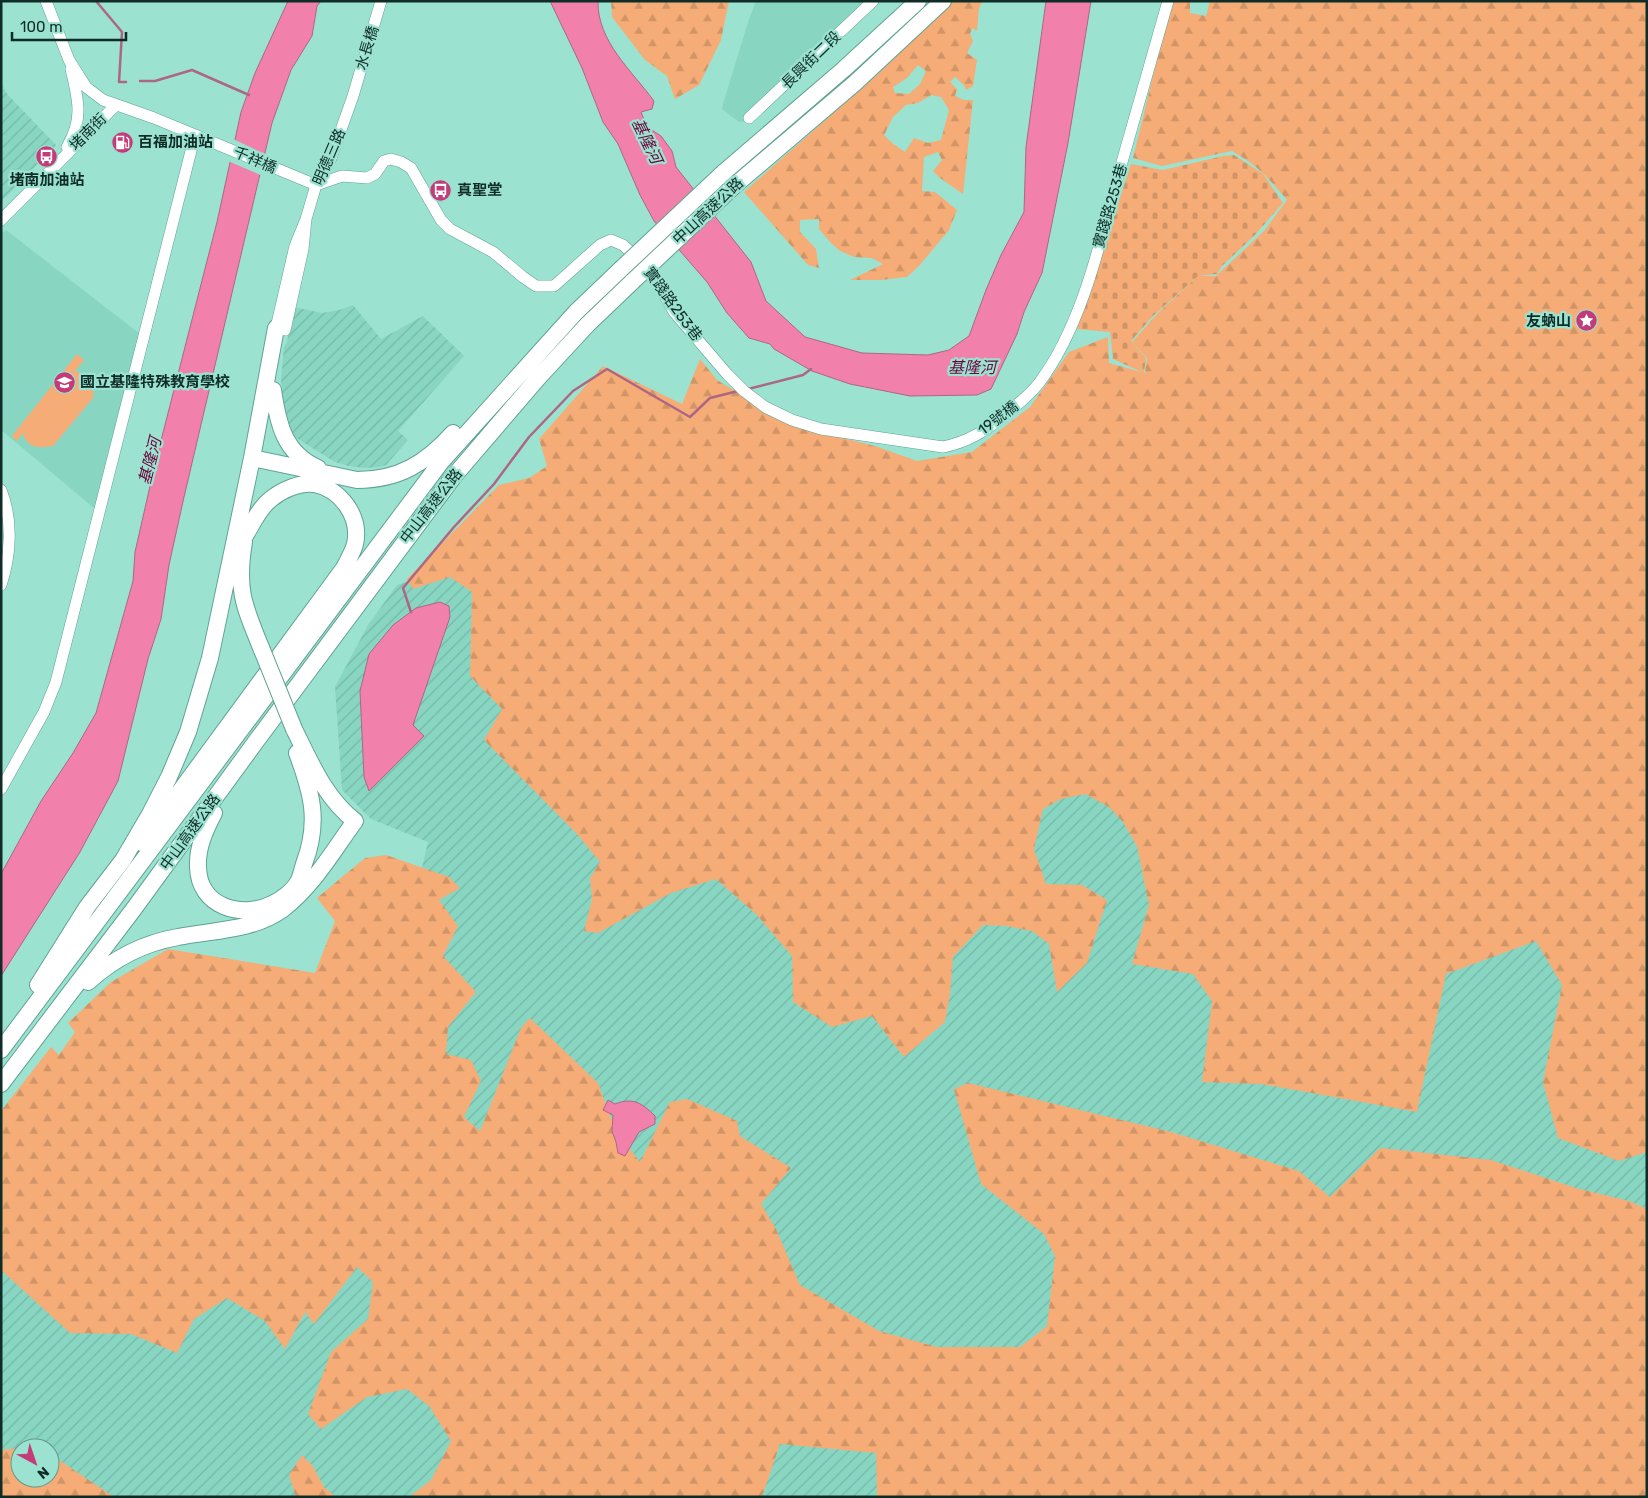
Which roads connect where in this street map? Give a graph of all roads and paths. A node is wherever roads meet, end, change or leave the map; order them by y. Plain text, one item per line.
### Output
1 (46, 1) edge
2 (381, 1) edge
3 (874, 1) edge
4 (918, 1) edge
5 (943, 1) edge
6 (1168, 1) edge
7 (69, 60) junction
8 (353, 96) joint
9 (116, 105) junction
10 (749, 118) dead end
11 (192, 147) dead end
12 (60, 160) junction
13 (316, 185) junction
14 (1, 220) edge
15 (576, 312) junction
16 (280, 329) junction
17 (273, 390) junction
18 (1024, 398) joint
19 (943, 447) joint
20 (257, 459) junction
21 (334, 475) junction
22 (1, 490) edge
23 (241, 535) junction
24 (1, 585) edge
25 (291, 731) junction
26 (257, 740) junction
27 (1, 789) edge
28 (34, 991) junction
29 (1, 1036) edge
30 (1, 1050) edge
31 (1, 1084) edge
32 (1, 1089) edge

1 - 7 street
2 - 8 street, 水長橋
3 - 10 street, 長興街二段
4 - 15 highway, 中山高速公路, bridge
5 - 26 highway, 中山高速公路, bridge
6 - 18 street, 實踐路253巷
7 - 9 street, 千祥橋
7 - 12 street, 堵南街
8 - 13 street, 明德三路
9 - 12 street, 堵南街
9 - 13 street, 千祥橋
11 - 27 street
12 - 14 street, 堵南街
13 - 16 street, 明德三路
13 - 19 street, 實踐路253巷
15 - 21 highway
15 - 30 highway, 中山高速公路
16 - 17 highway
16 - 20 highway
17 - 20 highway
17 - 21 highway
18 - 19 street, 19號橋
20 - 21 highway
20 - 23 highway
22 - 24 street
23 - 25 highway
23 - 28 highway
23 - 28 highway
25 - 26 highway
25 - 32 highway
26 - 31 highway, 中山高速公路
28 - 29 highway

